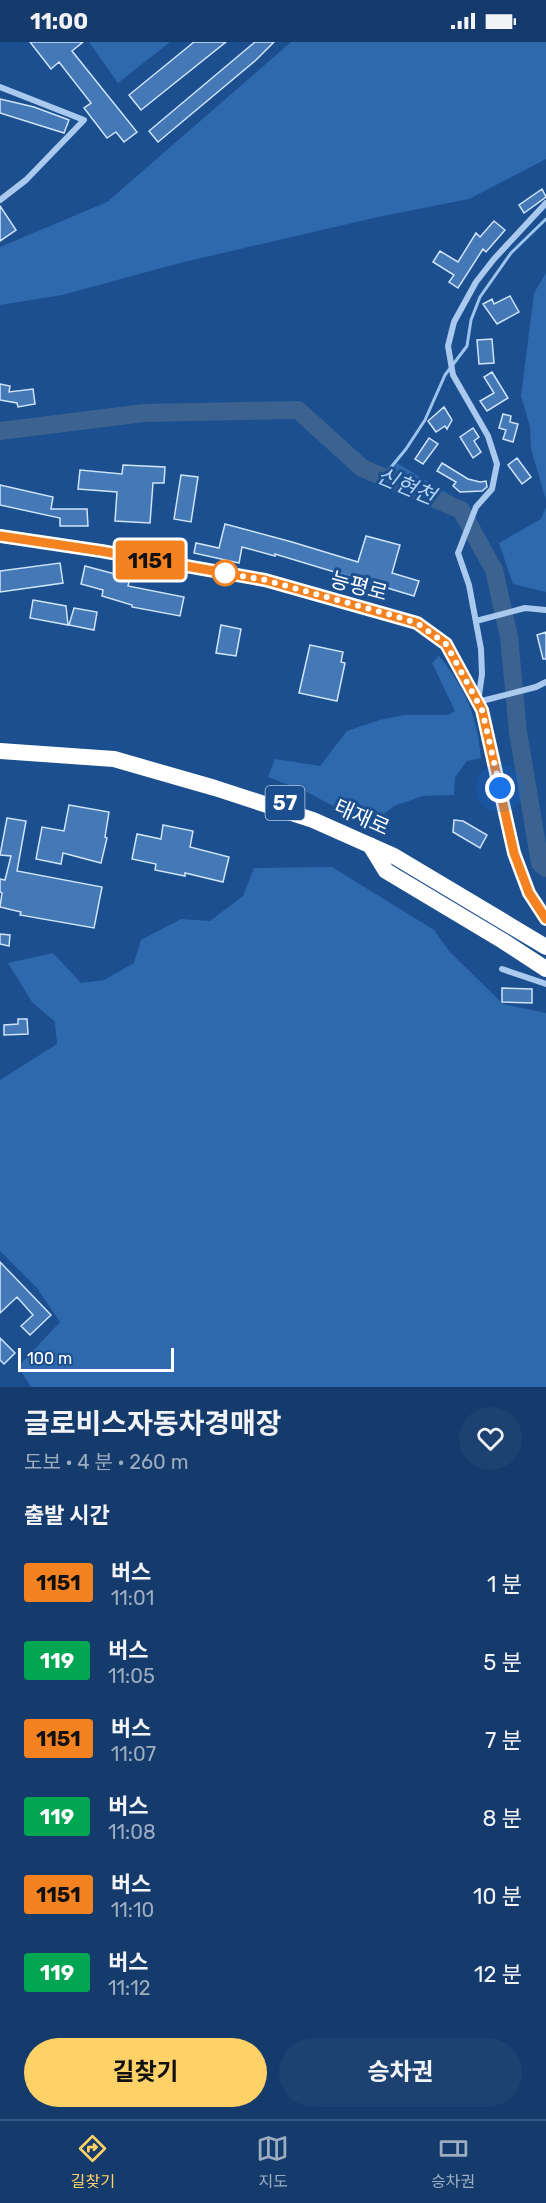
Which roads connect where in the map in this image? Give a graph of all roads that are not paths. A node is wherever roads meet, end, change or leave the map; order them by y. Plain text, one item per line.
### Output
1 (0, 87) edge
2 (0, 200) edge
3 (546, 203) edge
4 (0, 536) edge
5 (546, 610) edge
6 (476, 621) junction
7 (546, 682) edge
8 (478, 702) junction
9 (0, 745) edge
10 (0, 751) edge
11 (370, 845) junction
12 (546, 919) edge
13 (546, 935) edge
14 (546, 947) edge
15 (502, 969) dead end
16 (546, 969) edge
17 (546, 984) edge

1 - 2 street
3 - 6 street
4 - 8 main road, 능평로
5 - 6 street
6 - 8 street
7 - 8 street
8 - 12 main road, 능평로
9 - 13 highway, 태재로 / 57
10 - 11 highway, 태재로 / 57
11 - 14 highway, 태재로 / 57
11 - 16 highway
15 - 17 street

